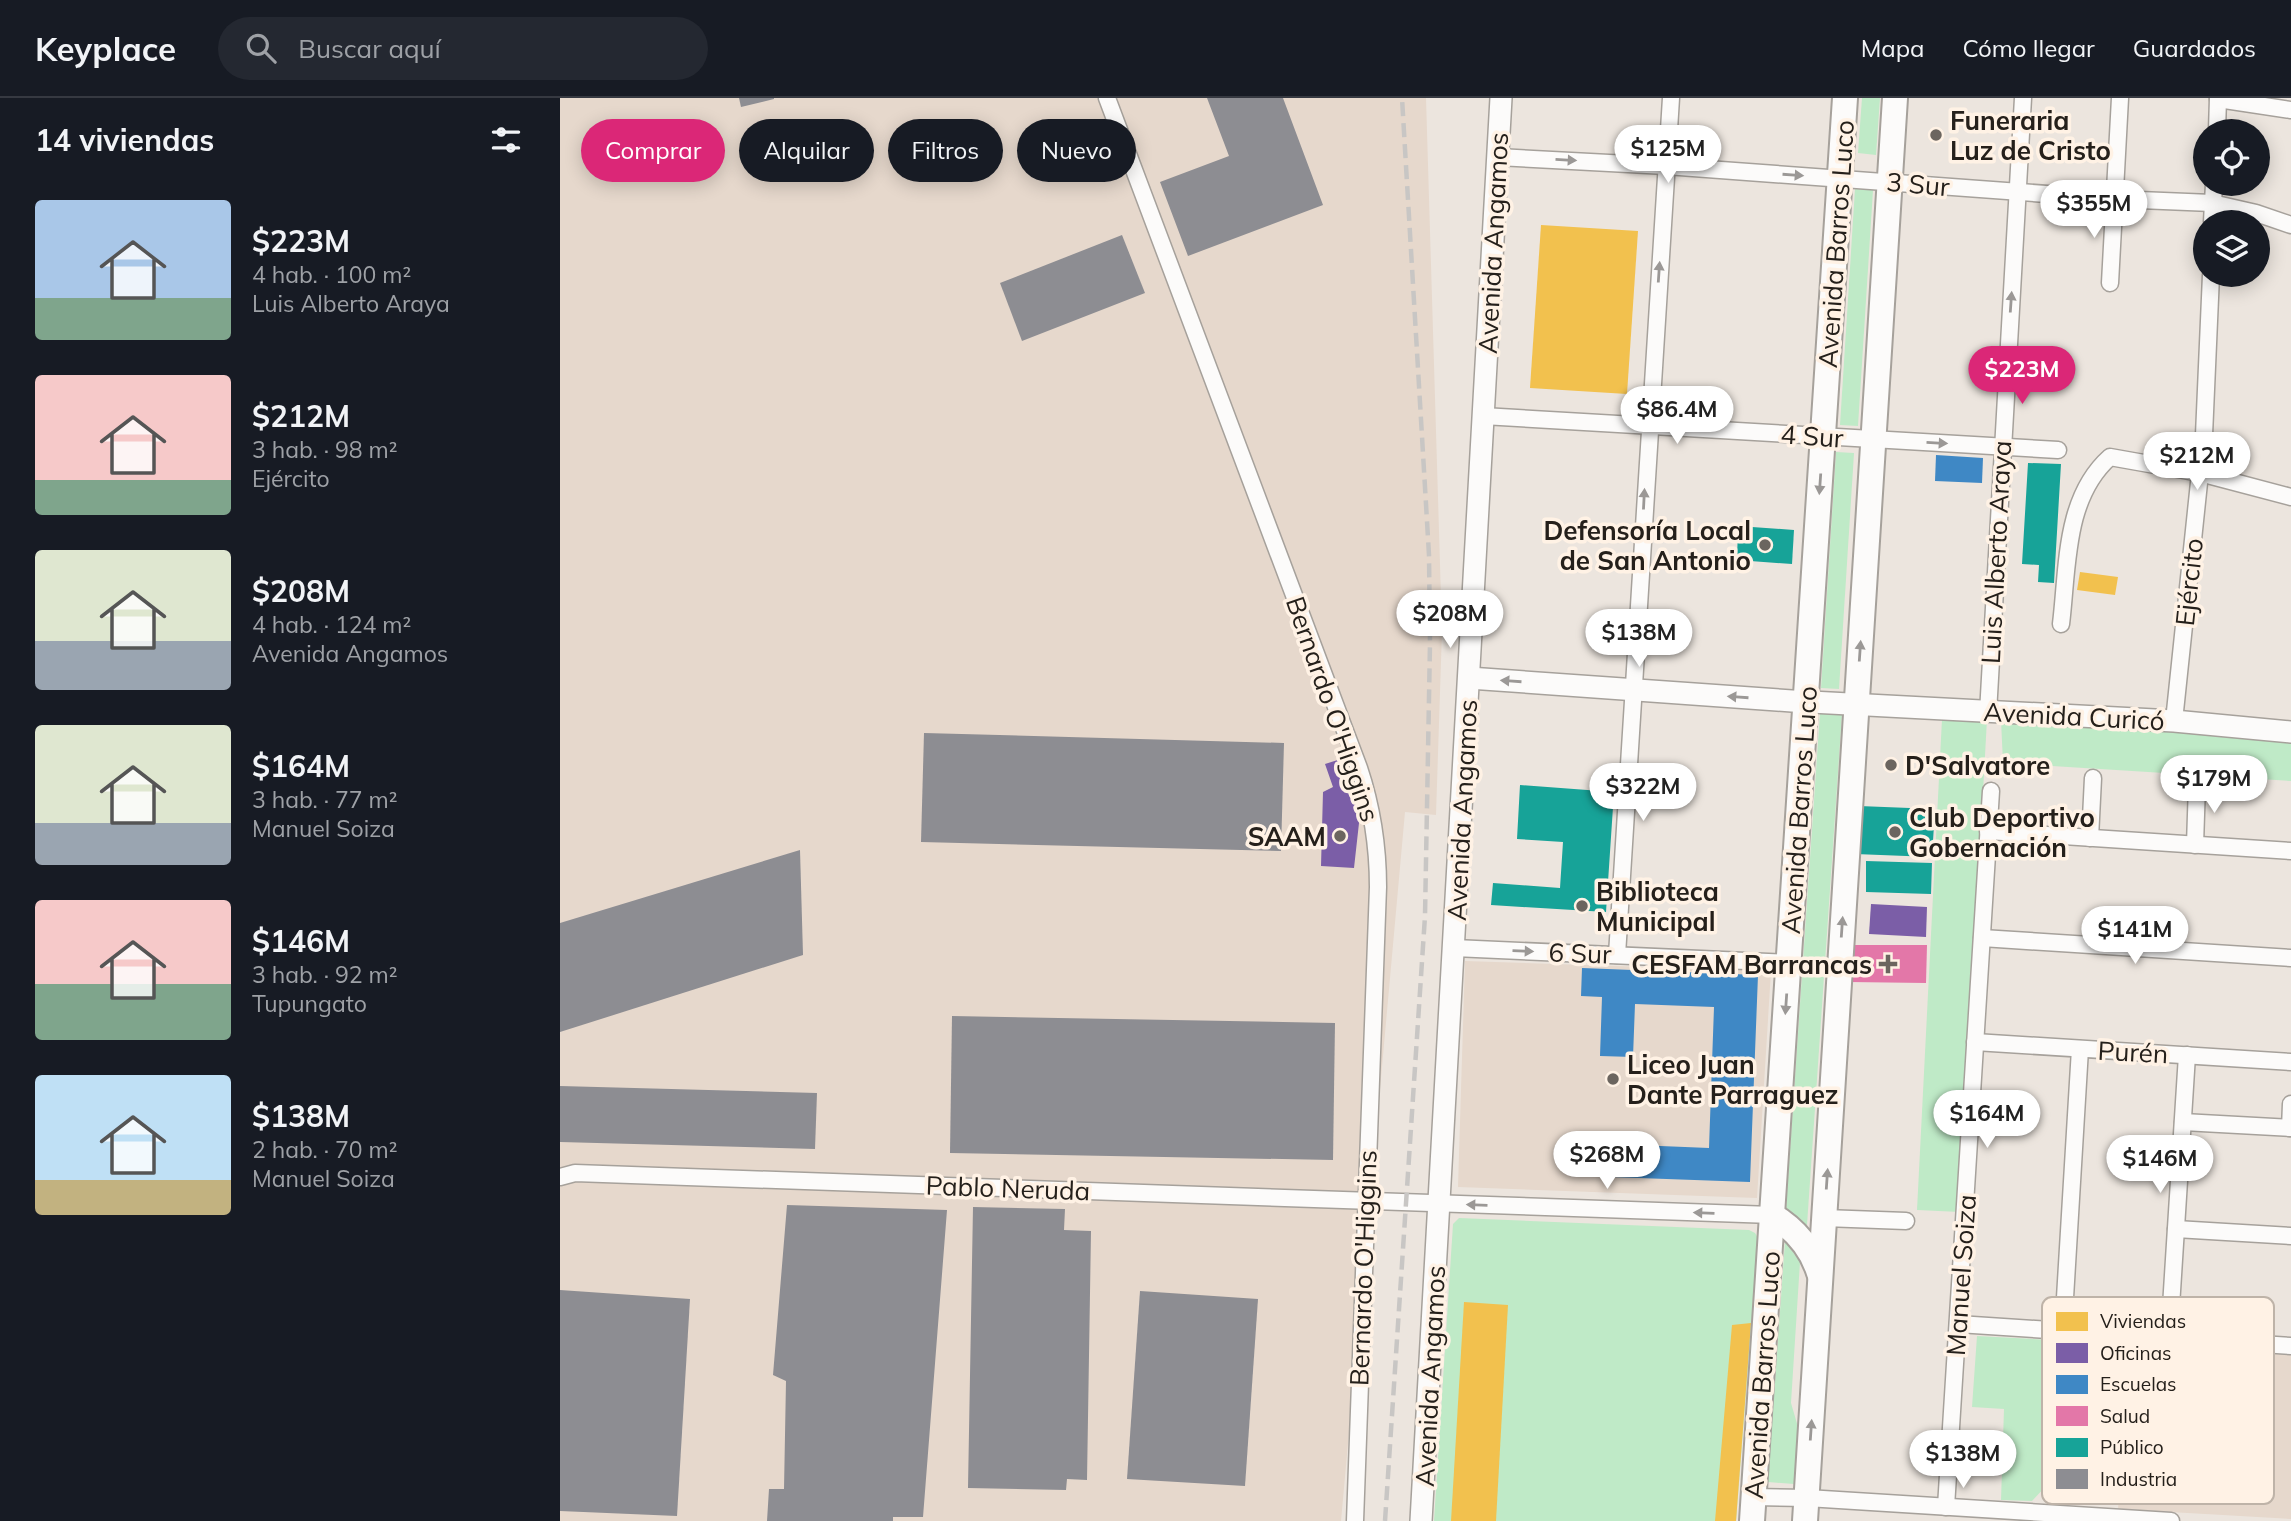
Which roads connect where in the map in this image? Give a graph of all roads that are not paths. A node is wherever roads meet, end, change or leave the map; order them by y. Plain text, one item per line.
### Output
1 (1107, 98) edge
2 (1501, 98) edge
3 (1671, 98) edge
4 (1845, 98) edge
5 (1895, 98) edge
6 (2023, 98) edge
7 (2120, 98) edge
8 (2218, 98) edge
9 (2291, 110) edge
10 (2217, 119) edge
11 (1498, 157) junction
12 (1667, 166) junction
13 (1840, 178) junction
14 (1889, 182) junction
15 (2018, 192) junction
16 (2213, 196) edge
17 (2115, 199) junction
18 (2213, 203) junction
19 (2213, 210) edge
20 (2291, 225) edge
21 (2110, 283) dead end
22 (2211, 287) edge
23 (1483, 416) junction
24 (1649, 426) junction
25 (1823, 436) junction
26 (1873, 440) junction
27 (2001, 447) junction
28 (2058, 450) dead end
29 (2200, 474) junction
30 (2291, 497) edge
31 (2061, 624) dead end
32 (1469, 678) junction
33 (1633, 689) junction
34 (1806, 701) junction
35 (1857, 704) junction
36 (1988, 713) junction
37 (2174, 721) junction
38 (2291, 732) edge
39 (2093, 778) dead end
40 (2197, 783) dead end
41 (1991, 791) dead end
42 (1988, 831) junction
43 (2090, 838) junction
44 (2195, 845) junction
45 (2291, 851) edge
46 (1982, 939) junction
47 (1454, 948) junction
48 (1617, 955) junction
49 (2291, 958) edge
50 (1789, 964) junction
51 (1975, 1042) junction
52 (2080, 1049) junction
53 (2187, 1055) junction
54 (2291, 1062) edge
55 (2291, 1104) edge
56 (2183, 1122) junction
57 (2290, 1128) edge
58 (565, 1173) edge
59 (1365, 1201) junction
60 (1441, 1203) junction
61 (1772, 1215) junction
62 (1824, 1218) junction
63 (1906, 1221) dead end
64 (2176, 1229) junction
65 (2291, 1236) edge
66 (1821, 1277) junction
67 (2065, 1297) edge
68 (2172, 1297) edge
69 (1958, 1324) junction
70 (2042, 1330) edge
71 (1946, 1507) junction
72 (1753, 1509) edge
73 (1806, 1510) edge
74 (1926, 1513) edge
75 (1991, 1515) edge
76 (2094, 1518) edge
77 (1355, 1521) edge
78 (1422, 1521) edge
79 (2171, 1521) edge

1 - 59 street, Bernardo O'Higgins
2 - 11 street, Avenida Angamos
3 - 12 street
4 - 13 main road, Avenida Barros Luco
5 - 14 main road, Avenida Barros Luco
6 - 15 street, Luis Alberto Araya
7 - 17 street
8 - 9 street
8 - 10 street
11 -> 12 street, 3 Sur
11 - 23 street, Avenida Angamos
12 -> 13 street, 3 Sur
24 -> 12 street
13 - 14 street, 3 Sur
13 - 25 main road, Avenida Barros Luco
14 - 15 street, 3 Sur
14 - 26 main road, Avenida Barros Luco
15 - 17 street, 3 Sur
27 -> 15 street, Luis Alberto Araya
16 - 18 street
17 - 18 street, 3 Sur
17 - 21 street
18 - 19 street
18 - 20 street, 3 Sur
22 - 29 street, Ejército
23 - 24 street, 4 Sur
23 - 32 street, Avenida Angamos
24 - 25 street, 4 Sur
33 -> 24 street
25 - 26 street, 4 Sur
25 -> 34 main road, Avenida Barros Luco
26 -> 27 street, 4 Sur
35 -> 26 main road, Avenida Barros Luco
27 - 28 street, 4 Sur
27 - 36 street, Luis Alberto Araya
29 - 30 street
29 - 31 street
29 - 37 street, Ejército
33 -> 32 street, Avenida Curicó
32 - 47 street, Avenida Angamos
34 -> 33 street, Avenida Curicó
33 - 48 street
34 - 35 street, Avenida Curicó
34 - 50 main road, Avenida Barros Luco
35 - 36 street, Avenida Curicó
62 -> 35 main road, Avenida Barros Luco
36 - 37 street, Avenida Curicó
37 - 38 street, Avenida Curicó
39 - 43 street
40 - 44 street
41 - 42 street, Manuel Soiza
42 - 43 street
42 - 46 street, Manuel Soiza
43 - 44 street
44 - 45 street
46 - 49 street
46 - 51 street, Manuel Soiza
47 -> 48 street, 6 Sur
47 - 60 street, Avenida Angamos
48 - 50 street, 6 Sur
50 -> 61 main road, Avenida Barros Luco
51 - 52 street, Purén
51 - 69 street, Manuel Soiza
52 - 53 street, Purén
52 - 67 street
53 - 54 street, Purén
53 - 56 street
55 - 57 street
56 - 57 street
56 - 64 street
58 - 59 street, Pablo Neruda
59 - 60 street, Pablo Neruda
59 - 77 street, Bernardo O'Higgins
61 -> 60 street, Pablo Neruda
60 - 78 street, Avenida Angamos
61 - 66 main road
61 - 72 main road, Avenida Barros Luco
62 - 63 street
62 - 66 main road, Avenida Barros Luco
64 - 65 street
64 - 68 street
73 -> 66 main road, Avenida Barros Luco
69 - 70 street
69 - 71 street, Manuel Soiza
71 - 74 street
71 - 75 street
72 - 73 street
73 - 74 street
75 - 76 street
76 - 79 street

